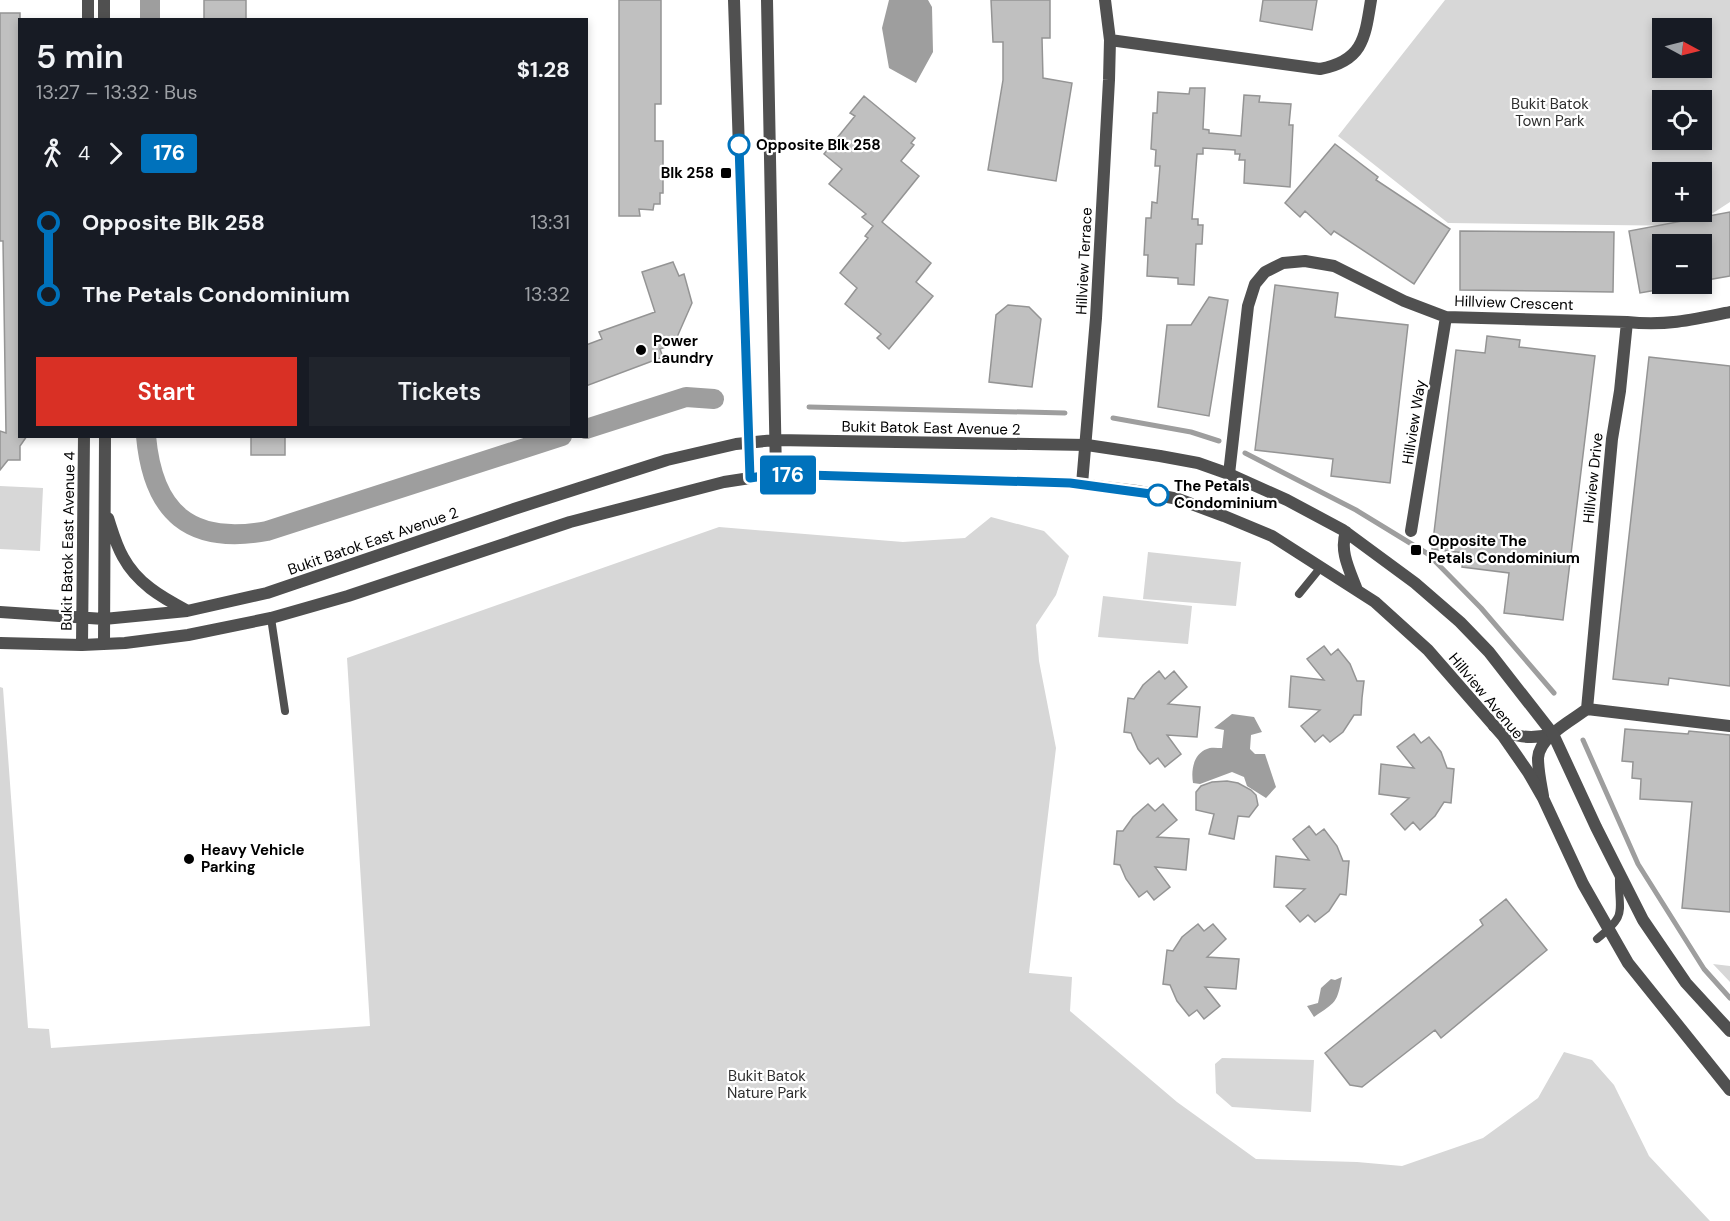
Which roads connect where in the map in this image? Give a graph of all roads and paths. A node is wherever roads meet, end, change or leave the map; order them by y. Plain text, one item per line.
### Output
1 (88, 0) edge
2 (104, 0) edge
3 (734, 0) edge
4 (767, 0) edge
5 (1105, 0) edge
6 (1371, 0) edge
7 (88, 18) edge
8 (104, 18) edge
9 (1110, 40) junction
10 (1730, 312) edge
11 (1446, 316) junction
12 (1627, 322) junction
13 (84, 438) edge
14 (105, 438) edge
15 (775, 440) junction
16 (748, 443) junction
17 (1087, 445) junction
18 (776, 474) junction
19 (1229, 474) junction
20 (750, 478) junction
21 (1083, 484) junction
22 (105, 511) junction
23 (1411, 531) dead end
24 (1346, 532) junction
25 (1321, 567) junction
26 (1357, 590) junction
27 (1299, 594) dead end
28 (187, 611) junction
29 (0, 612) edge
30 (271, 618) junction
31 (82, 619) junction
32 (104, 619) junction
33 (0, 643) edge
34 (104, 644) junction
35 (82, 645) junction
36 (1587, 709) junction
37 (285, 711) dead end
38 (1493, 725) junction
39 (1730, 726) edge
40 (1553, 734) junction
41 (1543, 798) junction
42 (1619, 873) junction
43 (1609, 929) junction
44 (1597, 939) dead end
45 (1730, 1031) edge
46 (1730, 1090) edge

1 - 7 street
2 - 8 street
3 - 16 street
4 - 15 street
5 - 9 street, Hillview Terrace
6 - 9 street
9 - 17 street, Hillview Terrace
10 - 12 street, Hillview Crescent
11 - 12 street, Hillview Crescent
11 - 19 street, Hillview Crescent
11 - 23 street, Hillview Way
12 - 36 street, Hillview Drive
13 - 31 street, Bukit Batok East Avenue 4
14 - 22 street
15 - 16 street, Bukit Batok East Avenue 2
15 - 17 street, Bukit Batok East Avenue 2
15 - 18 street
16 - 20 street
16 - 28 street, Bukit Batok East Avenue 2
17 - 19 street, Hillview Avenue
17 - 21 street, Hillview Terrace
18 - 20 street
18 - 21 street
19 - 24 street, Hillview Avenue
20 - 30 street
21 - 25 street, Hillview Avenue
22 - 28 street
22 - 32 street
24 - 26 street
24 - 40 street, Hillview Avenue
25 - 26 street, Hillview Avenue
25 - 27 lane
26 - 38 street, Hillview Avenue
28 - 32 street, Bukit Batok East Avenue 2
29 - 31 street, Bukit Batok East Avenue 2
30 - 34 street
30 - 37 lane
31 - 32 street, Bukit Batok East Avenue 2
31 - 35 street, Bukit Batok East Avenue 4
32 - 34 street
33 - 35 street
34 - 35 street
36 - 39 street
36 - 40 street
38 - 40 street
38 - 41 street, Hillview Avenue
40 - 41 street
40 - 42 street, Hillview Avenue
41 - 43 street, Hillview Avenue
42 - 43 lane
42 - 45 street, Hillview Avenue
43 - 44 lane
43 - 46 street, Hillview Avenue

